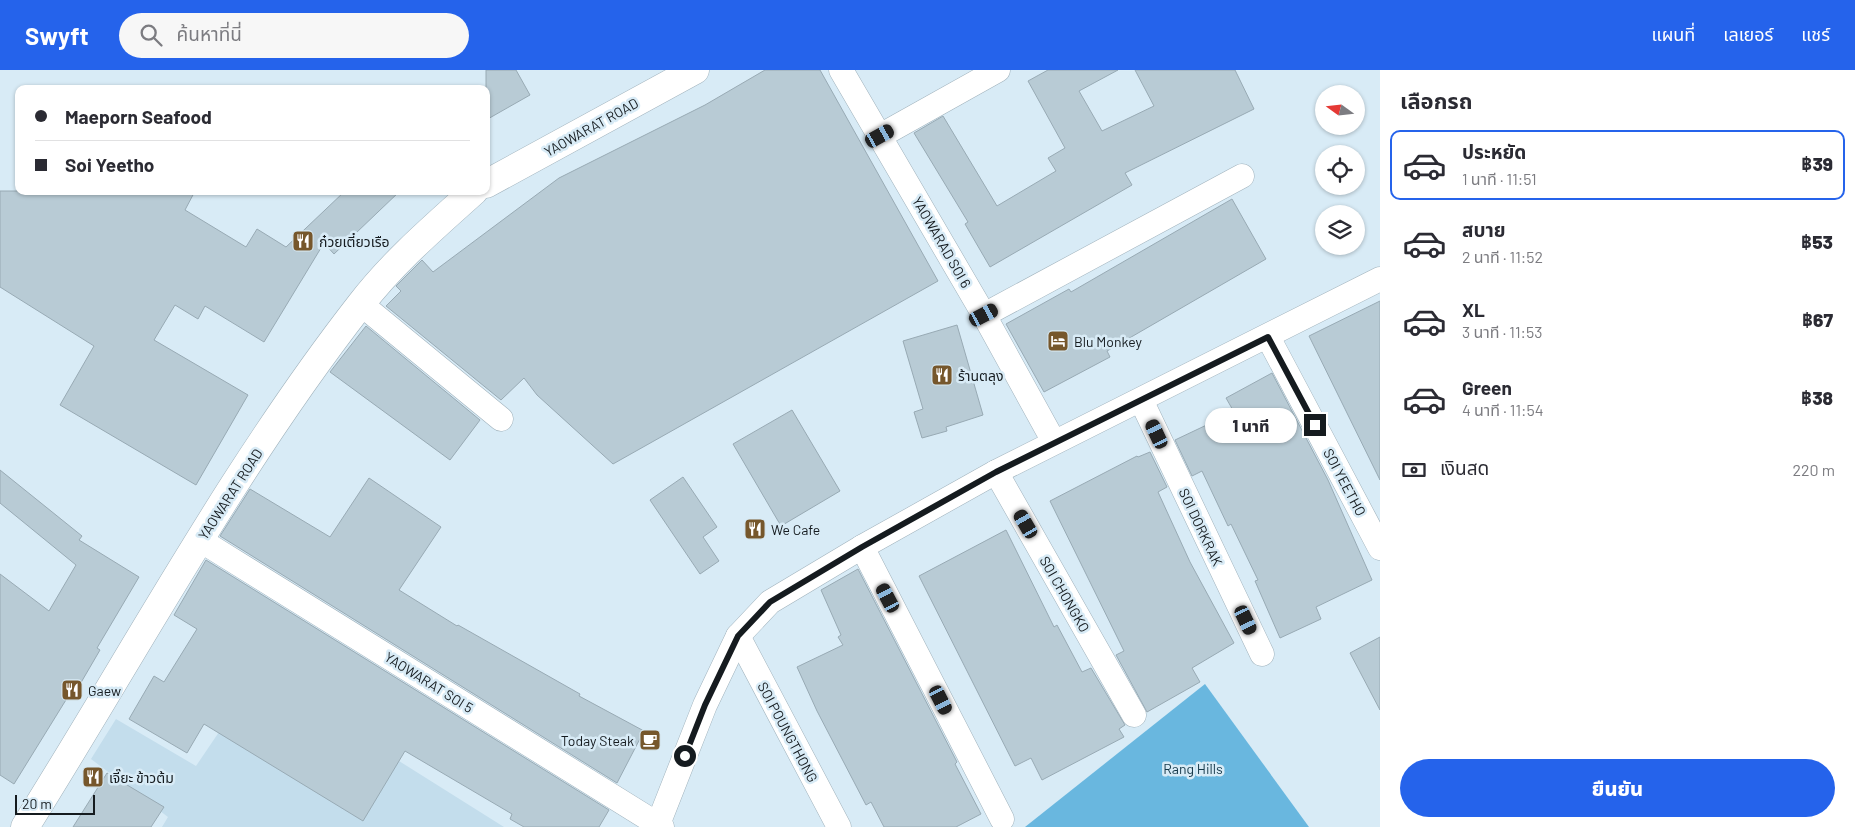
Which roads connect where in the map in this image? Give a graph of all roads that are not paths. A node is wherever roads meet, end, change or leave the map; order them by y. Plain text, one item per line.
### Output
1 (695, 70) edge
2 (841, 70) edge
3 (998, 70) edge
4 (880, 136) junction
5 (1242, 176) dead end
6 (490, 182) edge
7 (470, 195) edge
8 (1380, 279) edge
9 (361, 304) junction
10 (984, 315) junction
11 (1268, 337) junction
12 (1141, 400) junction
13 (501, 419) dead end
14 (1054, 442) junction
15 (996, 472) junction
16 (200, 540) junction
17 (862, 547) junction
18 (1380, 548) edge
19 (738, 636) junction
20 (1262, 654) dead end
21 (1134, 715) dead end
22 (1002, 819) dead end
23 (659, 826) edge
24 (25, 827) edge
25 (839, 827) edge

1 - 6 main road, YAOWARAT ROAD
2 - 4 street, YAOWARAD SOI 6
3 - 4 street
4 - 10 street, YAOWARAD SOI 6
5 - 10 street
7 - 9 main road, YAOWARAT ROAD
8 - 11 street
9 - 13 street
9 - 16 main road, YAOWARAT ROAD
10 - 14 street, YAOWARAD SOI 6
11 - 12 street
11 - 18 street, SOI YEETHO
12 - 14 street
12 - 20 street, SOI DORKRAK
14 - 15 street
15 - 17 street
15 - 21 street, SOI CHONGKO
16 - 23 street, YAOWARAT SOI 5
16 - 24 main road, YAOWARAT ROAD
17 - 19 street
17 - 22 street
19 - 23 street
19 - 25 street, SOI POUNGTHONG

